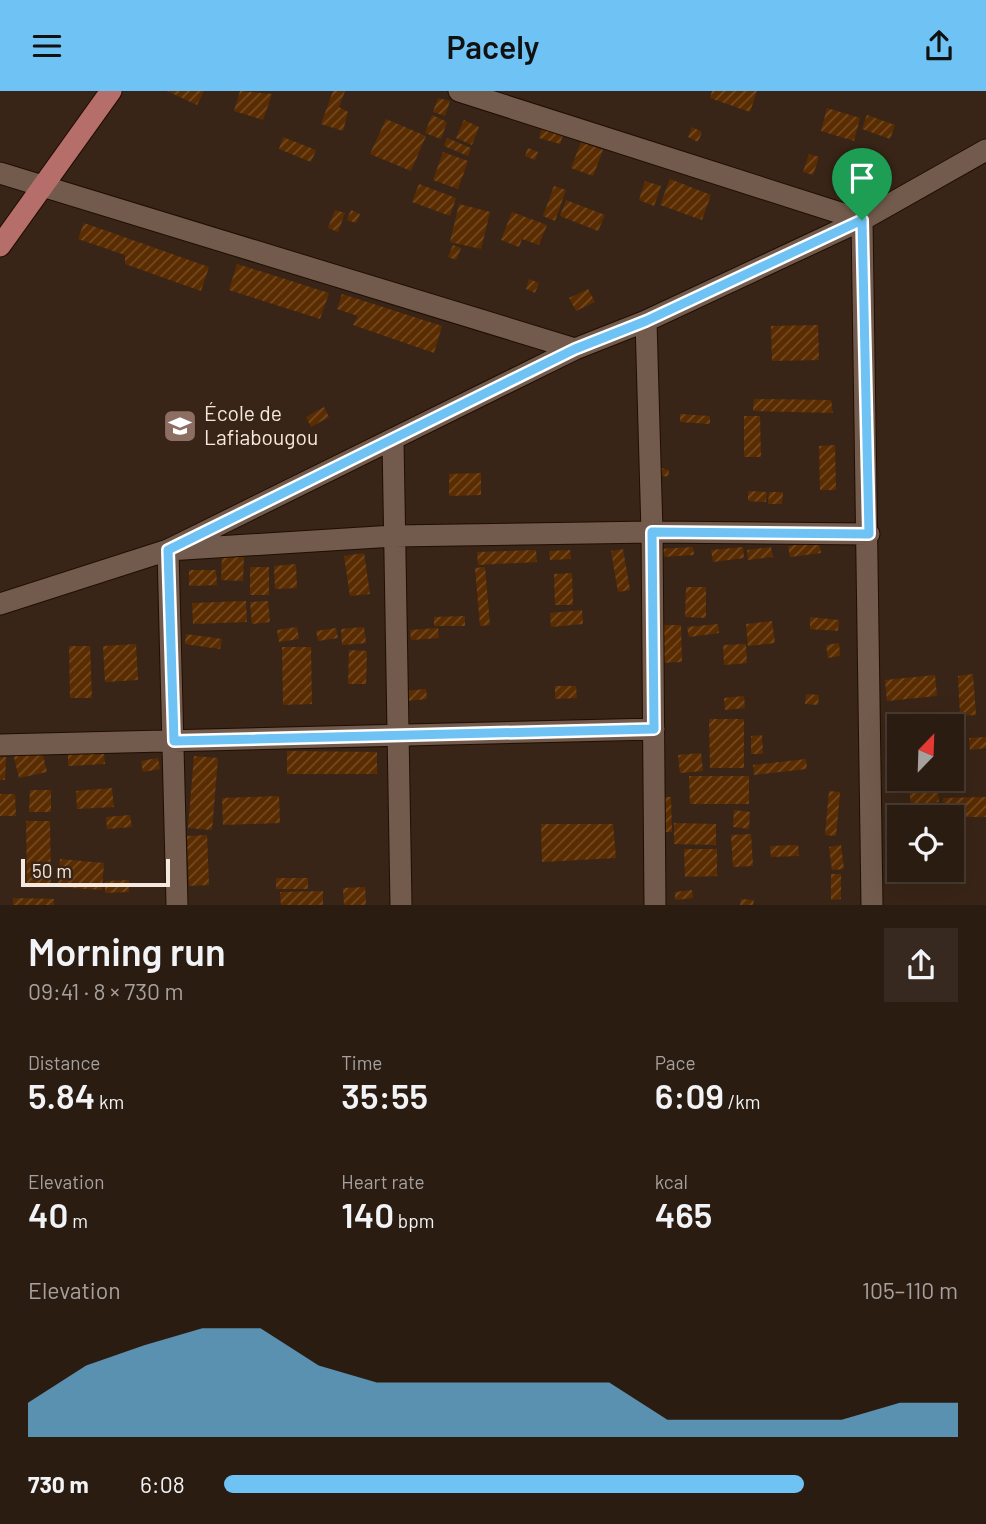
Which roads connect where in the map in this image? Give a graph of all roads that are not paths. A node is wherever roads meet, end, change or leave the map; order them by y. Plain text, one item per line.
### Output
1 (111, 91) edge
2 (459, 91) edge
3 (986, 149) edge
4 (0, 173) edge
5 (42, 186) junction
6 (862, 220) junction
7 (0, 246) edge
8 (646, 321) junction
9 (575, 349) junction
10 (393, 440) junction
11 (652, 532) junction
12 (869, 534) junction
13 (394, 535) junction
14 (168, 550) junction
15 (0, 604) edge
16 (654, 729) junction
17 (398, 736) junction
18 (174, 741) junction
19 (0, 745) edge
20 (177, 905) edge
21 (401, 905) edge
22 (655, 905) edge
23 (872, 905) edge

1 - 5 main road
2 - 6 street
3 - 6 street
4 - 5 street
5 - 7 main road
5 - 9 street
6 - 8 street
6 - 12 street
8 - 9 street
8 - 11 street
9 - 10 street
10 - 13 street
10 - 14 street
11 - 12 street
11 - 13 street
11 - 16 street
12 - 23 street
13 - 14 street
13 - 17 street
14 - 15 street
14 - 18 street
16 - 17 street
16 - 22 street
17 - 18 street
17 - 21 street
18 - 19 street
18 - 20 street

